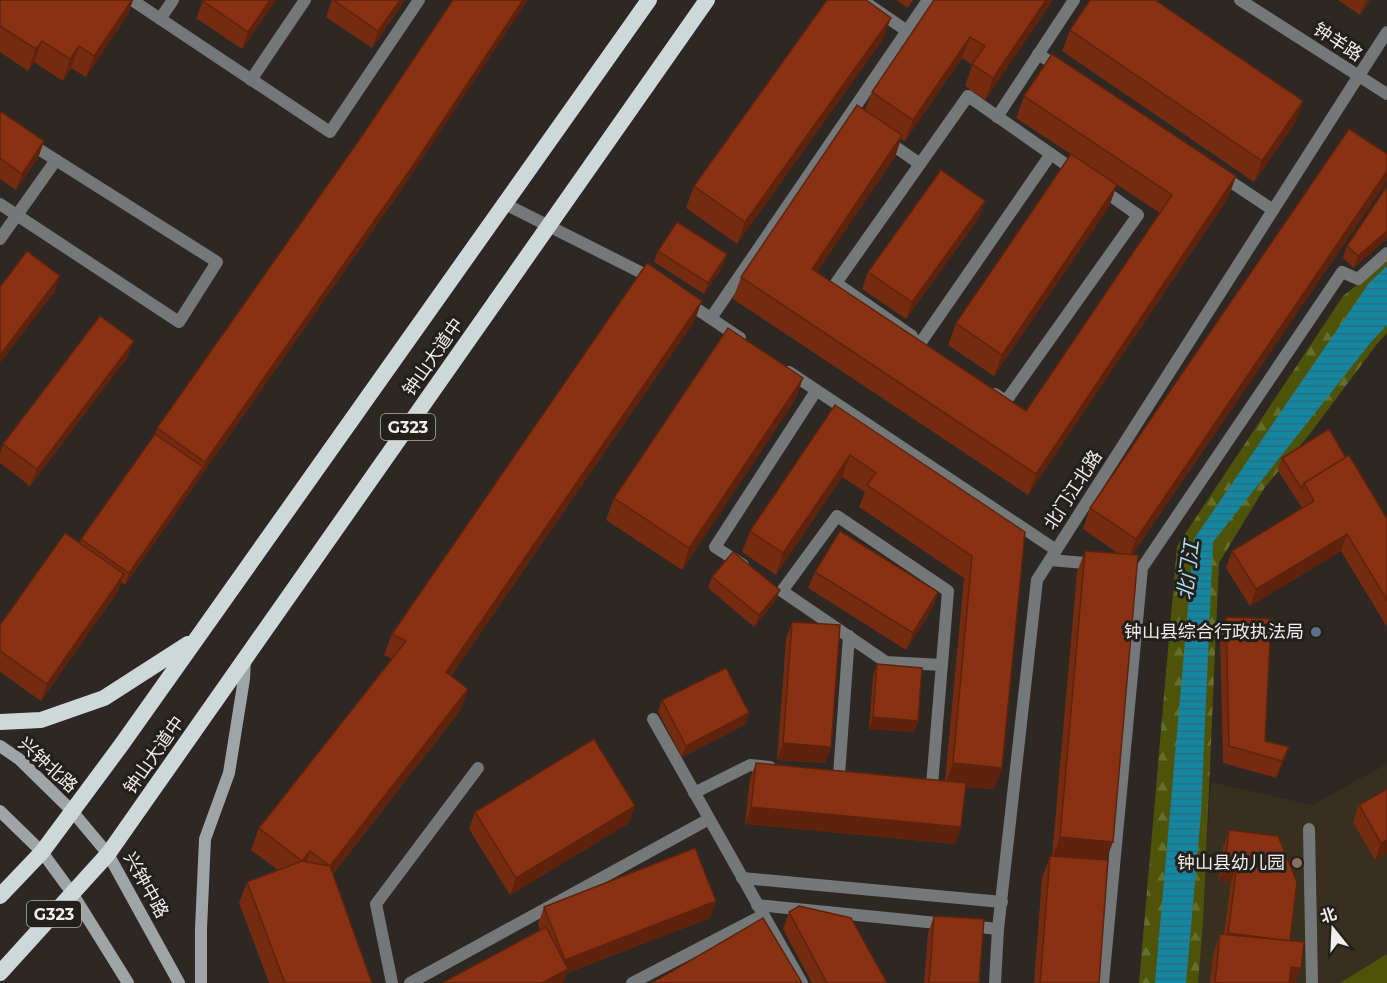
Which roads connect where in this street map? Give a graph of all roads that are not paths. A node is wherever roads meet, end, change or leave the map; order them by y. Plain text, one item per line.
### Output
1 (132, 0) edge
2 (173, 0) edge
3 (304, 0) edge
4 (419, 0) edge
5 (649, 0) edge
6 (707, 0) edge
7 (862, 0) edge
8 (928, 0) edge
9 (1074, 0) edge
10 (1240, 0) edge
11 (160, 19) junction
12 (907, 31) junction
13 (1387, 32) edge
14 (1038, 54) junction
15 (1068, 74) edge
16 (1358, 77) junction
17 (251, 80) junction
18 (1387, 94) edge
19 (997, 117) junction
20 (876, 133) edge
21 (19, 136) edge
22 (1051, 154) junction
23 (56, 160) junction
24 (920, 164) junction
25 (1214, 171) edge
26 (0, 204) edge
27 (505, 204) junction
28 (1273, 210) junction
29 (18, 214) junction
30 (548, 227) junction
31 (0, 239) edge
32 (1387, 253) edge
33 (711, 318) junction
34 (749, 345) edge
35 (778, 364) edge
36 (987, 388) edge
37 (816, 391) junction
38 (1053, 555) junction
39 (1107, 565) edge
40 (753, 572) edge
41 (849, 636) junction
42 (197, 639) junction
43 (245, 660) junction
44 (942, 665) junction
45 (652, 719) dead end
46 (0, 722) edge
47 (0, 746) edge
48 (478, 768) dead end
49 (783, 769) edge
50 (839, 775) edge
51 (909, 782) edge
52 (694, 793) junction
53 (0, 811) edge
54 (72, 812) junction
55 (709, 819) junction
56 (1309, 829) dead end
57 (42, 852) junction
58 (108, 854) junction
59 (742, 878) junction
60 (72, 893) junction
61 (0, 896) edge
62 (1002, 902) junction
63 (760, 910) junction
64 (999, 929) junction
65 (0, 973) edge
66 (128, 983) edge
67 (179, 983) edge
68 (201, 983) edge
69 (392, 983) edge
70 (410, 983) edge
71 (632, 983) edge
72 (802, 983) edge
73 (995, 983) edge
74 (1102, 983) edge
75 (1312, 983) edge

1 - 11 street
2 - 11 street
3 - 17 street
4 - 17 street
5 - 27 highway, 钟山大道中 / G323
6 - 30 highway, 钟山大道中 / G323
7 - 12 street
8 - 12 street
9 - 14 street
10 - 16 street, 钟羊路
11 - 17 street
12 - 33 street
13 - 16 street, 北门江北路
14 - 15 street
14 - 19 street
16 - 18 street, 钟羊路
16 - 28 street, 北门江北路
19 - 22 street
19 - 24 street
20 - 24 street
21 - 23 street
22 - 24 street
22 - 36 street
23 - 29 street
23 - 29 street
25 - 28 street
26 - 29 street
27 - 30 street
27 - 42 highway, 钟山大道中 / G323
28 - 38 street, 北门江北路
29 - 31 street
30 - 33 street
30 - 43 highway, 钟山大道中 / G323
32 - 74 street
33 - 34 street
35 - 37 street
37 - 38 street
37 - 40 street
38 - 39 street
38 - 62 street, 北门江北路
41 - 44 street
41 - 44 street
41 - 50 street
42 - 46 highway
42 - 54 highway, 钟山大道中 / G323
43 - 58 highway, 钟山大道中 / G323
43 - 68 main road
44 - 51 street
45 - 52 street
47 - 54 main road, 兴钟北路
48 - 69 street
49 - 52 street
52 - 55 street
53 - 57 main road
54 - 57 highway, G323
54 - 58 main road, 兴钟中路
55 - 59 street
55 - 70 street
56 - 75 street
57 - 60 main road
57 - 61 highway, G323
58 - 60 highway, G323
58 - 67 main road, 兴钟中路
59 - 62 street
59 - 63 street
60 - 65 highway, G323
60 - 66 main road
62 - 64 street, 北门江北路
63 - 64 street
63 - 71 street
63 - 72 street
64 - 73 street, 北门江北路

